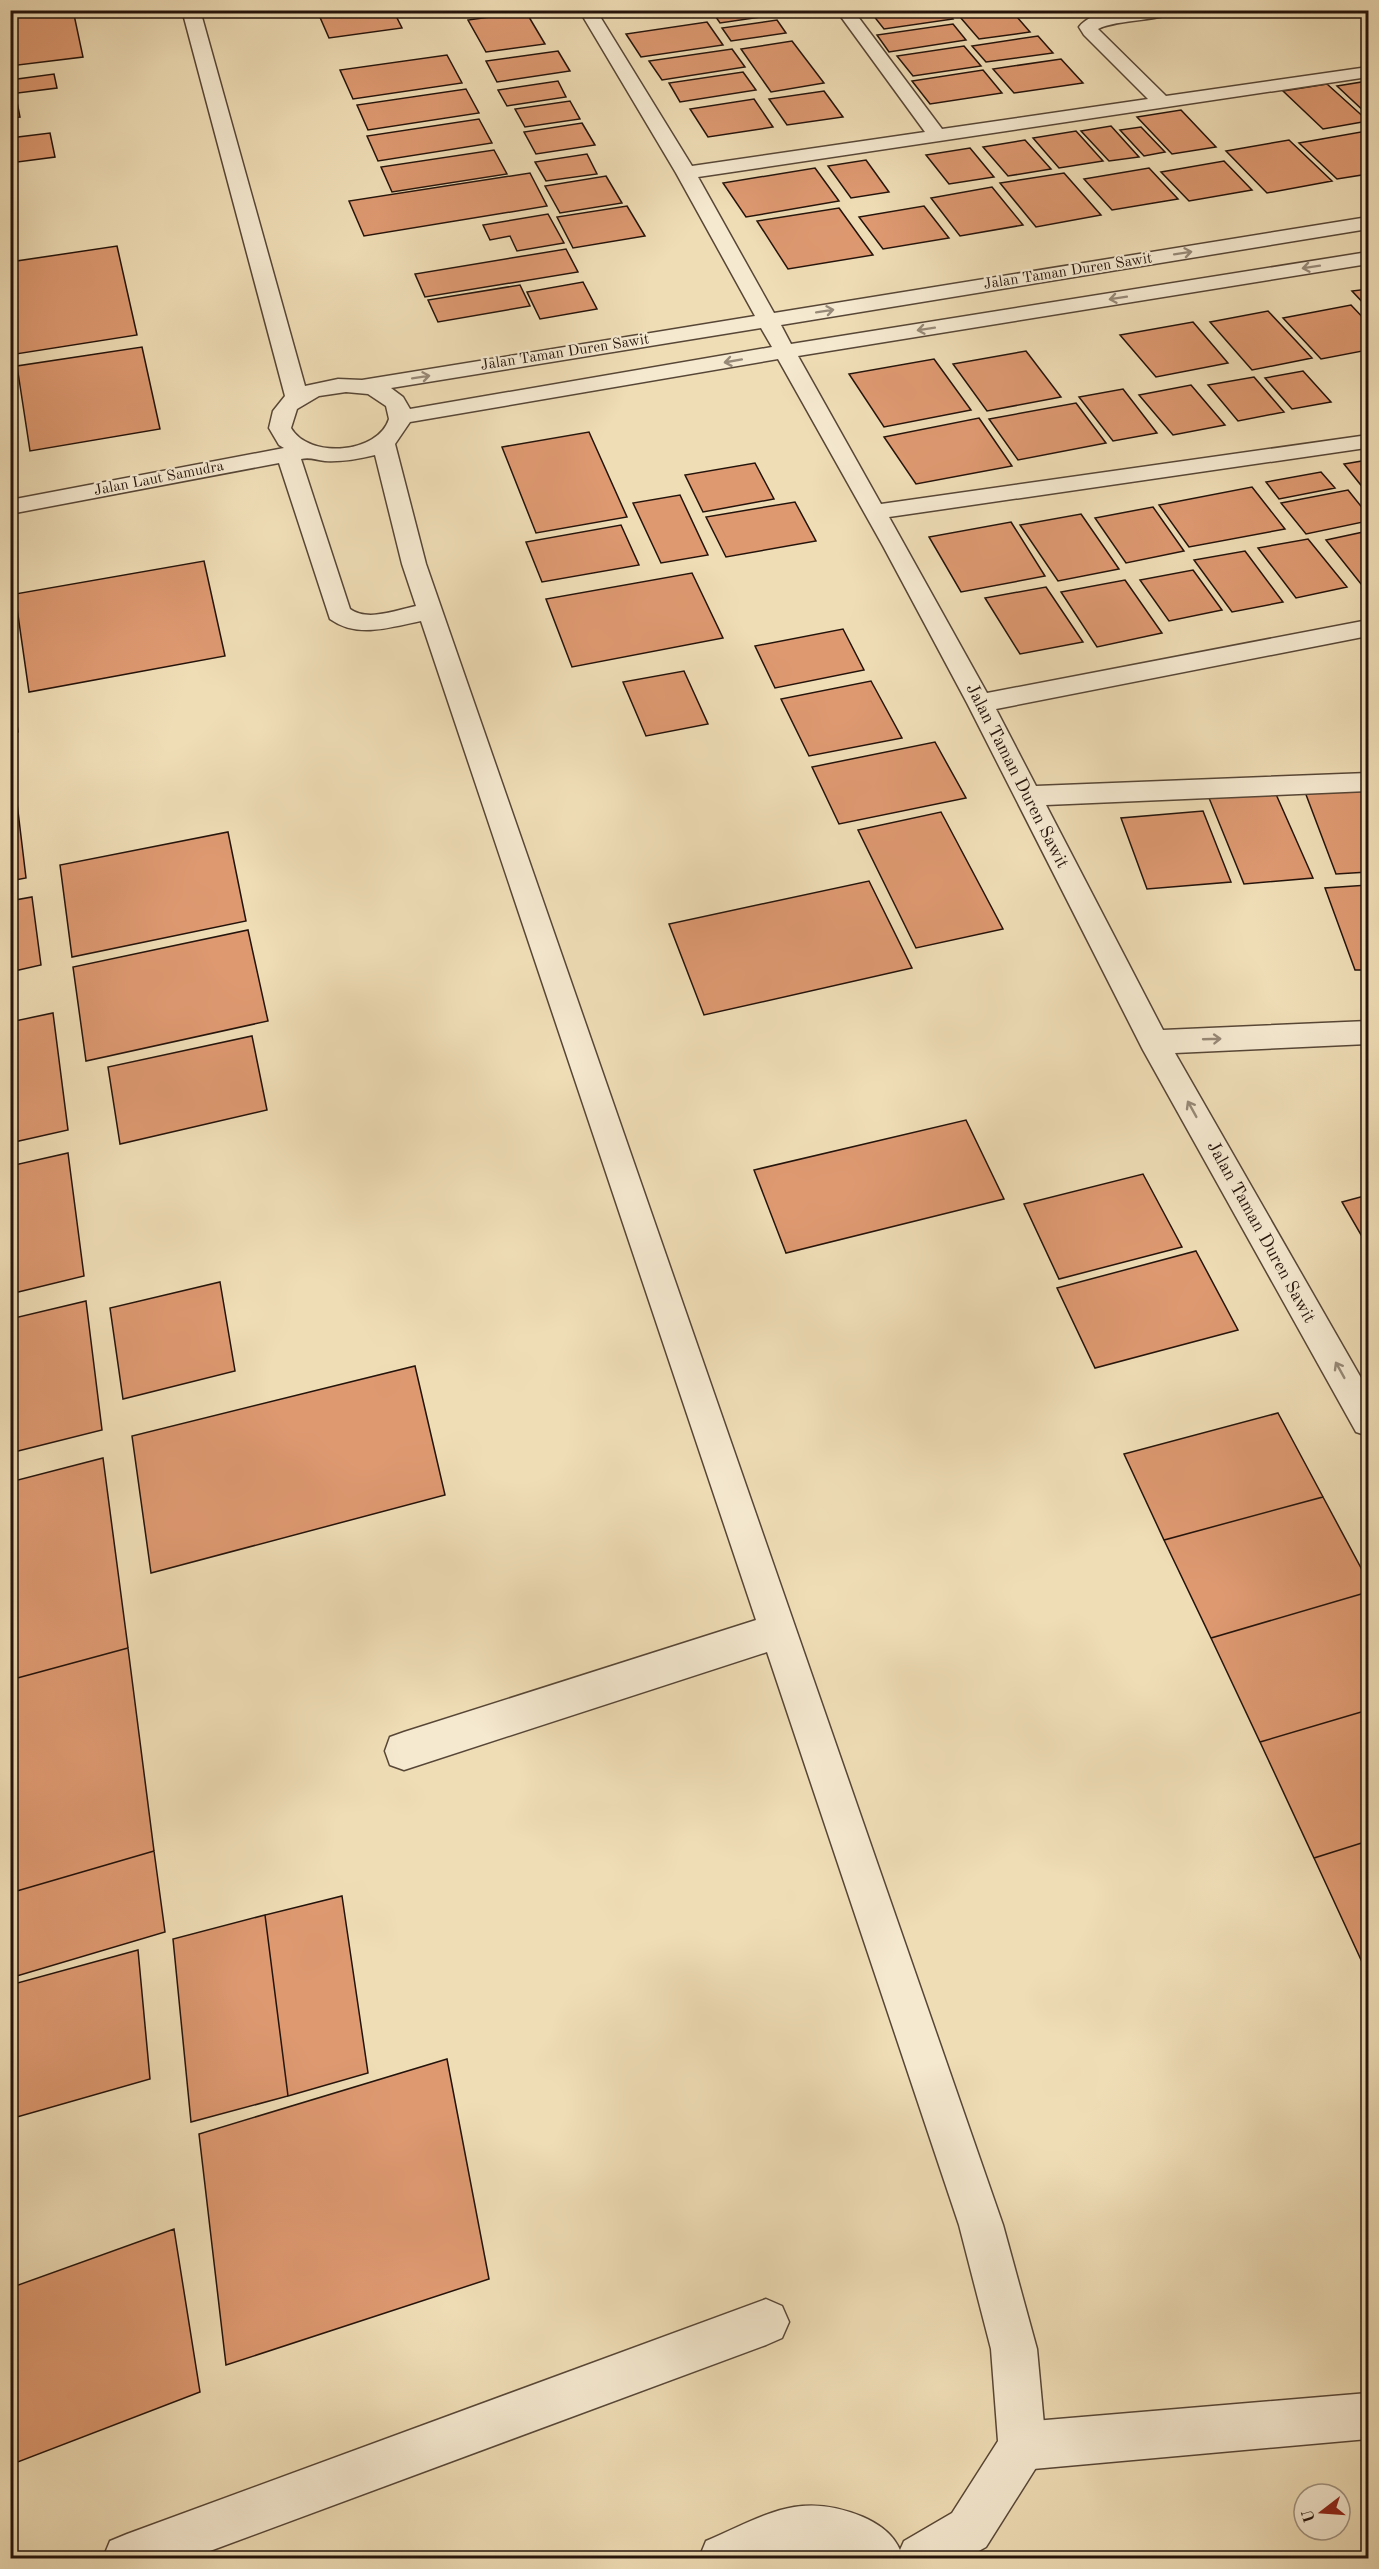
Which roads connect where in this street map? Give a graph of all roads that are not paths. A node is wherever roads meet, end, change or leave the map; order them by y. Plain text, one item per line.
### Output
1 (191, 10) edge
2 (587, 10) edge
3 (844, 10) edge
4 (1169, 10) edge
5 (1368, 72) edge
6 (1162, 102) junction
7 (938, 137) junction
8 (686, 173) junction
9 (1368, 224) edge
10 (1368, 258) edge
11 (767, 320) junction
12 (786, 351) junction
13 (364, 386) junction
14 (297, 399) junction
15 (401, 417) junction
16 (1366, 441) dead end
17 (383, 442) junction
18 (298, 453) junction
19 (10, 507) edge
20 (874, 512) junction
21 (430, 610) junction
22 (1368, 628) edge
23 (980, 703) junction
24 (1368, 782) edge
25 (1026, 796) junction
26 (1368, 1032) edge
27 (1154, 1042) junction
28 (1368, 1421) edge
29 (777, 1631) junction
30 (404, 1751) dead end
31 (766, 2322) dead end
32 (1368, 2416) edge
33 (1022, 2446) junction
34 (127, 2559) edge
35 (723, 2559) edge
36 (879, 2559) edge
37 (921, 2559) edge

1 - 14 street
2 - 8 street, Jalan Taman Duren Sawit
3 - 7 street
4 - 6 street
5 - 6 street
6 - 7 street
7 - 8 street
8 - 11 street, Jalan Taman Duren Sawit
11 -> 9 street, Jalan Taman Duren Sawit
10 -> 12 street, Jalan Taman Duren Sawit
11 - 12 street, Jalan Taman Duren Sawit
13 -> 11 street, Jalan Taman Duren Sawit
12 -> 15 street, Jalan Taman Duren Sawit
12 - 20 street, Jalan Taman Duren Sawit
13 - 14 street
13 - 15 street
14 - 18 street
15 - 17 street
16 - 20 street
17 - 18 street
17 - 21 street
18 - 19 street, Jalan Laut Samudra
18 - 21 street
20 - 23 street, Jalan Taman Duren Sawit
21 - 29 street
22 - 23 street
23 - 25 street, Jalan Taman Duren Sawit
24 - 25 street
25 - 27 street, Jalan Taman Duren Sawit
27 -> 26 street
28 -> 27 street, Jalan Taman Duren Sawit
29 - 30 street
29 - 33 street
31 - 34 street
32 - 33 street
33 - 37 street
35 - 36 street

